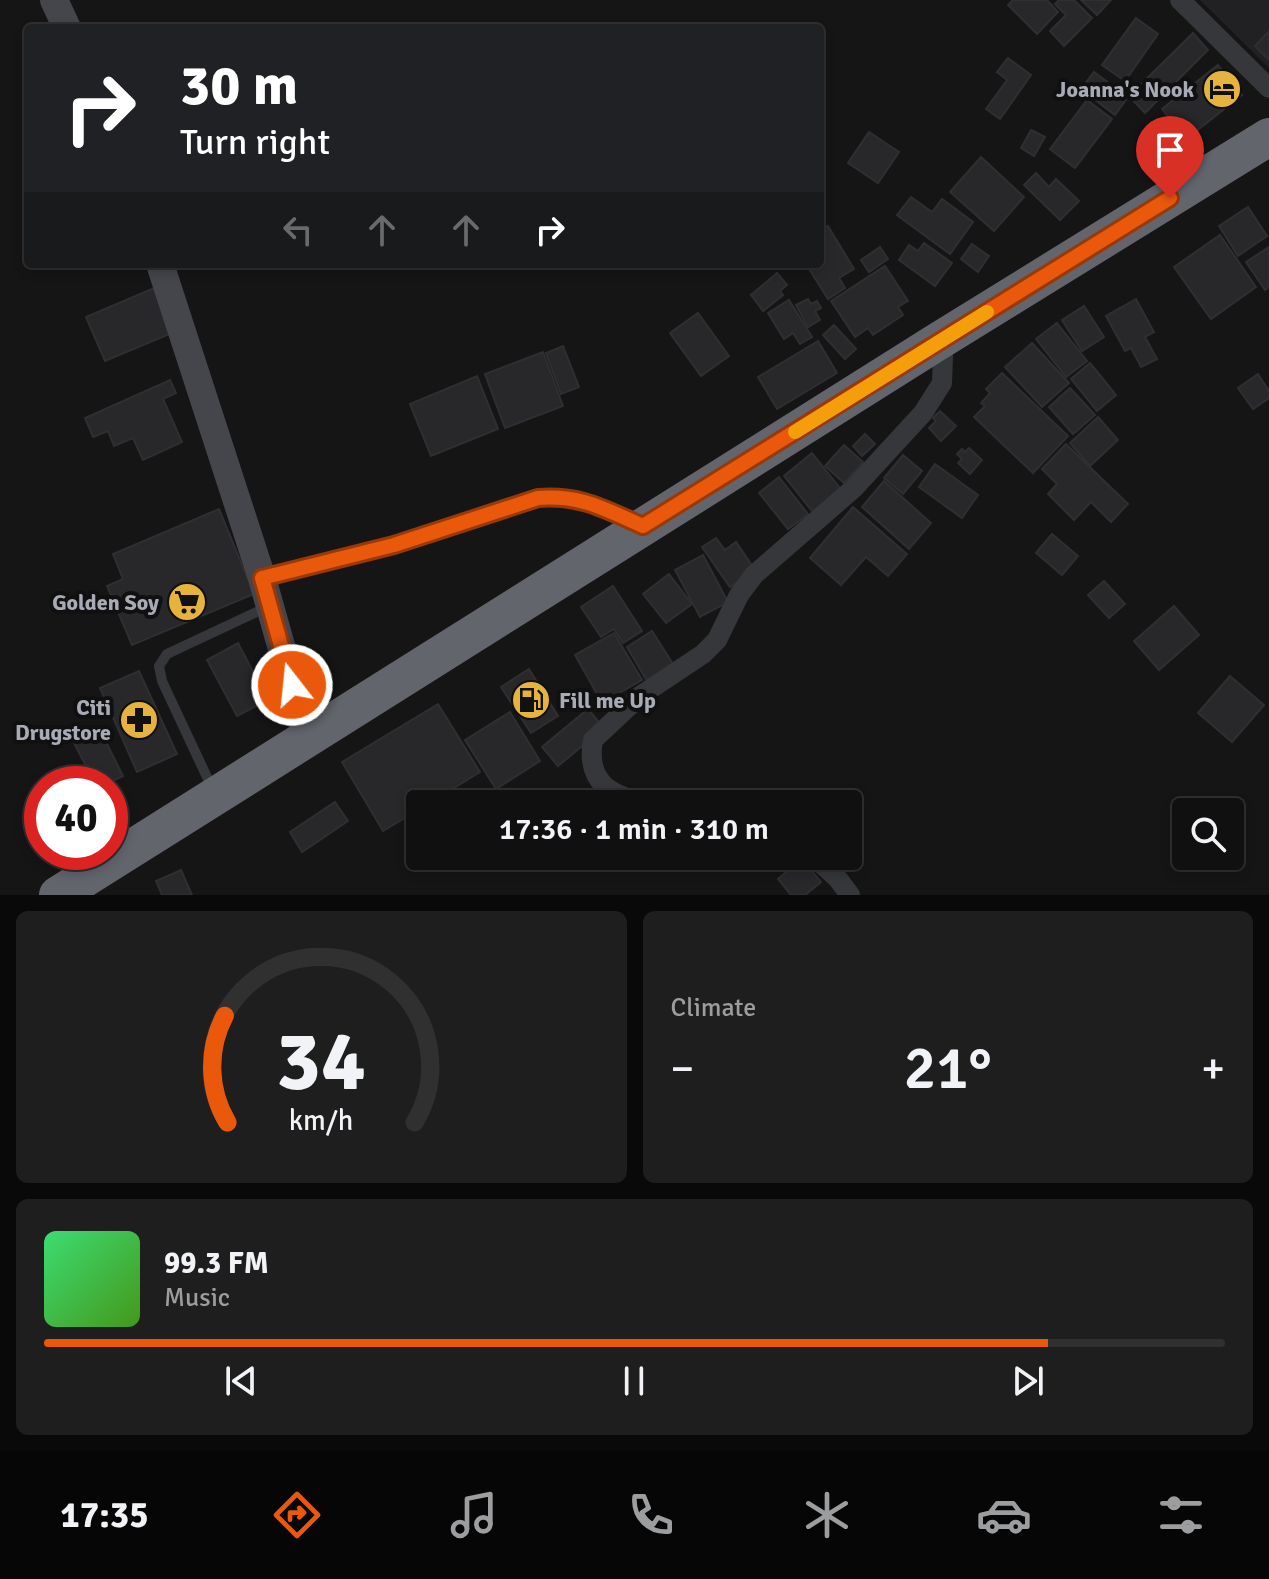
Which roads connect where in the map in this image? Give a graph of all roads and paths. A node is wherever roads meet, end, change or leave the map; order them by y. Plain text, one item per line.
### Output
1 (54, 0) edge
2 (1180, 0) edge
3 (65, 24) edge
4 (1269, 88) edge
5 (1269, 137) edge
6 (161, 268) edge
7 (937, 342) junction
8 (643, 526) junction
9 (262, 578) junction
10 (270, 605) junction
11 (307, 738) junction
12 (608, 790) edge
13 (215, 796) junction
14 (828, 870) edge
15 (58, 895) edge
16 (850, 895) edge

1 - 3 street
2 - 4 street
5 - 7 highway
6 - 9 street
7 - 8 highway
7 - 12 street
8 - 9 lane
8 - 11 highway
9 - 10 street
10 - 11 street
10 - 13 lane
11 - 13 highway
13 - 15 highway
14 - 16 street

